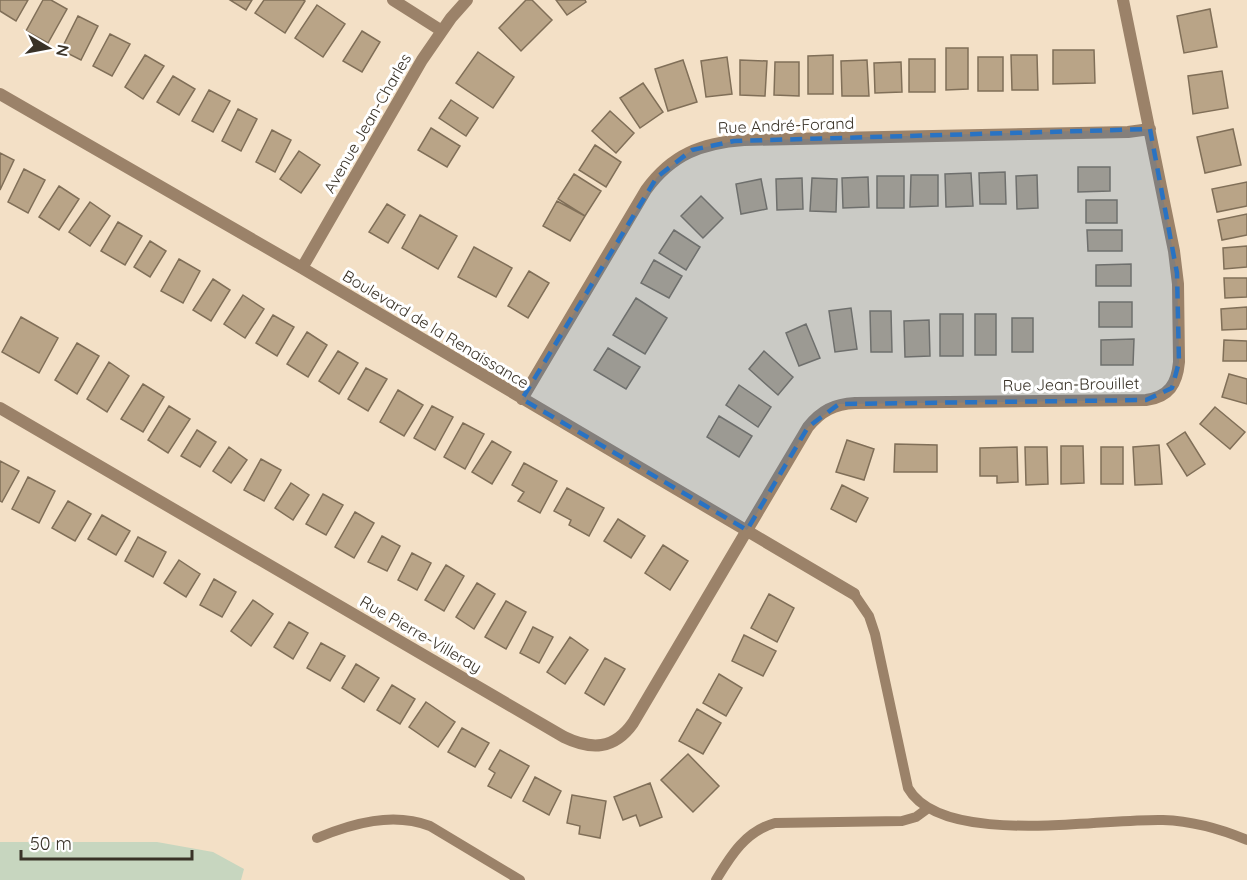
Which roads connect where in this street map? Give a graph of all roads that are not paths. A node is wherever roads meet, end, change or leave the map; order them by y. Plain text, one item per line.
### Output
1 (393, 0) edge
2 (467, 0) edge
3 (1123, 0) edge
4 (442, 31) junction
5 (0, 94) edge
6 (1150, 129) junction
7 (302, 268) junction
8 (522, 399) junction
9 (0, 408) edge
10 (747, 530) junction
11 (854, 594) joint
12 (927, 808) junction
13 (317, 837) dead end
14 (1247, 840) edge
15 (520, 880) edge
16 (716, 880) edge

1 - 4 street
2 - 4 street, Avenue Jean-Charles
3 - 6 street, Rue Jean-Brouillet
4 - 7 street, Avenue Jean-Charles
5 - 7 street, Boulevard de la Renaissance
6 - 8 street, Rue André-Forand
6 - 10 street, Rue Jean-Brouillet
7 - 8 street, Boulevard de la Renaissance
8 - 10 street, Boulevard de la Renaissance
9 - 10 street, Rue Pierre-Villeray
10 - 11 street, Boulevard de la Renaissance
11 - 12 lane
12 - 14 lane
12 - 16 lane
13 - 15 lane

